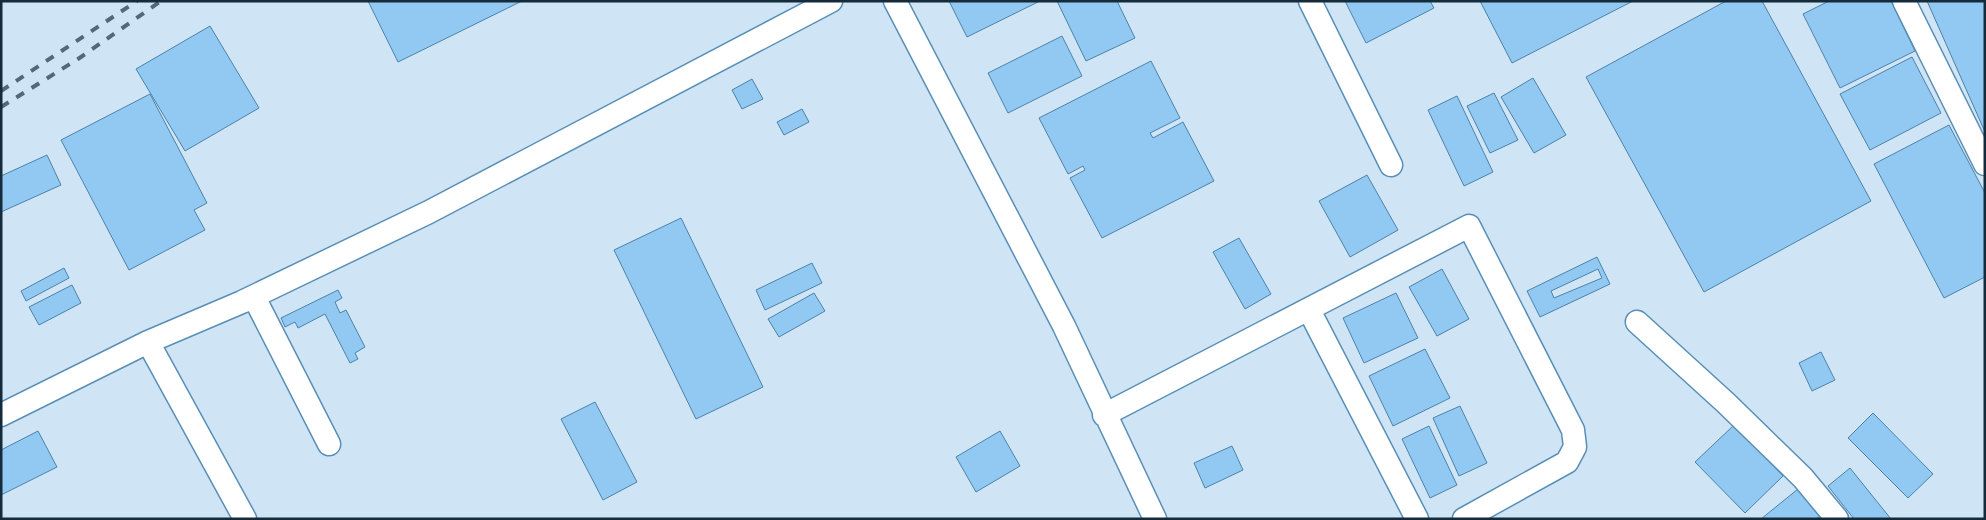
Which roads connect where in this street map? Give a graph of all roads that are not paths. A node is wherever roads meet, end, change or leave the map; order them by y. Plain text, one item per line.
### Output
1 (831, 1) edge
2 (895, 1) edge
3 (1310, 1) edge
4 (1904, 1) edge
5 (1391, 164) dead end
6 (1985, 164) edge
7 (254, 297) junction
8 (1309, 310) junction
9 (1637, 322) dead end
10 (148, 342) junction
11 (1, 415) edge
12 (1104, 415) junction
13 (329, 444) dead end
14 (245, 519) edge
15 (1155, 519) edge
16 (1417, 519) edge
17 (1464, 519) edge
18 (1837, 519) edge

1 - 7 street
2 - 12 street
3 - 5 street
4 - 6 street
7 - 10 street
7 - 13 street
8 - 12 street
8 - 16 street
8 - 17 street
9 - 18 street
10 - 11 street
10 - 14 street
12 - 15 street

